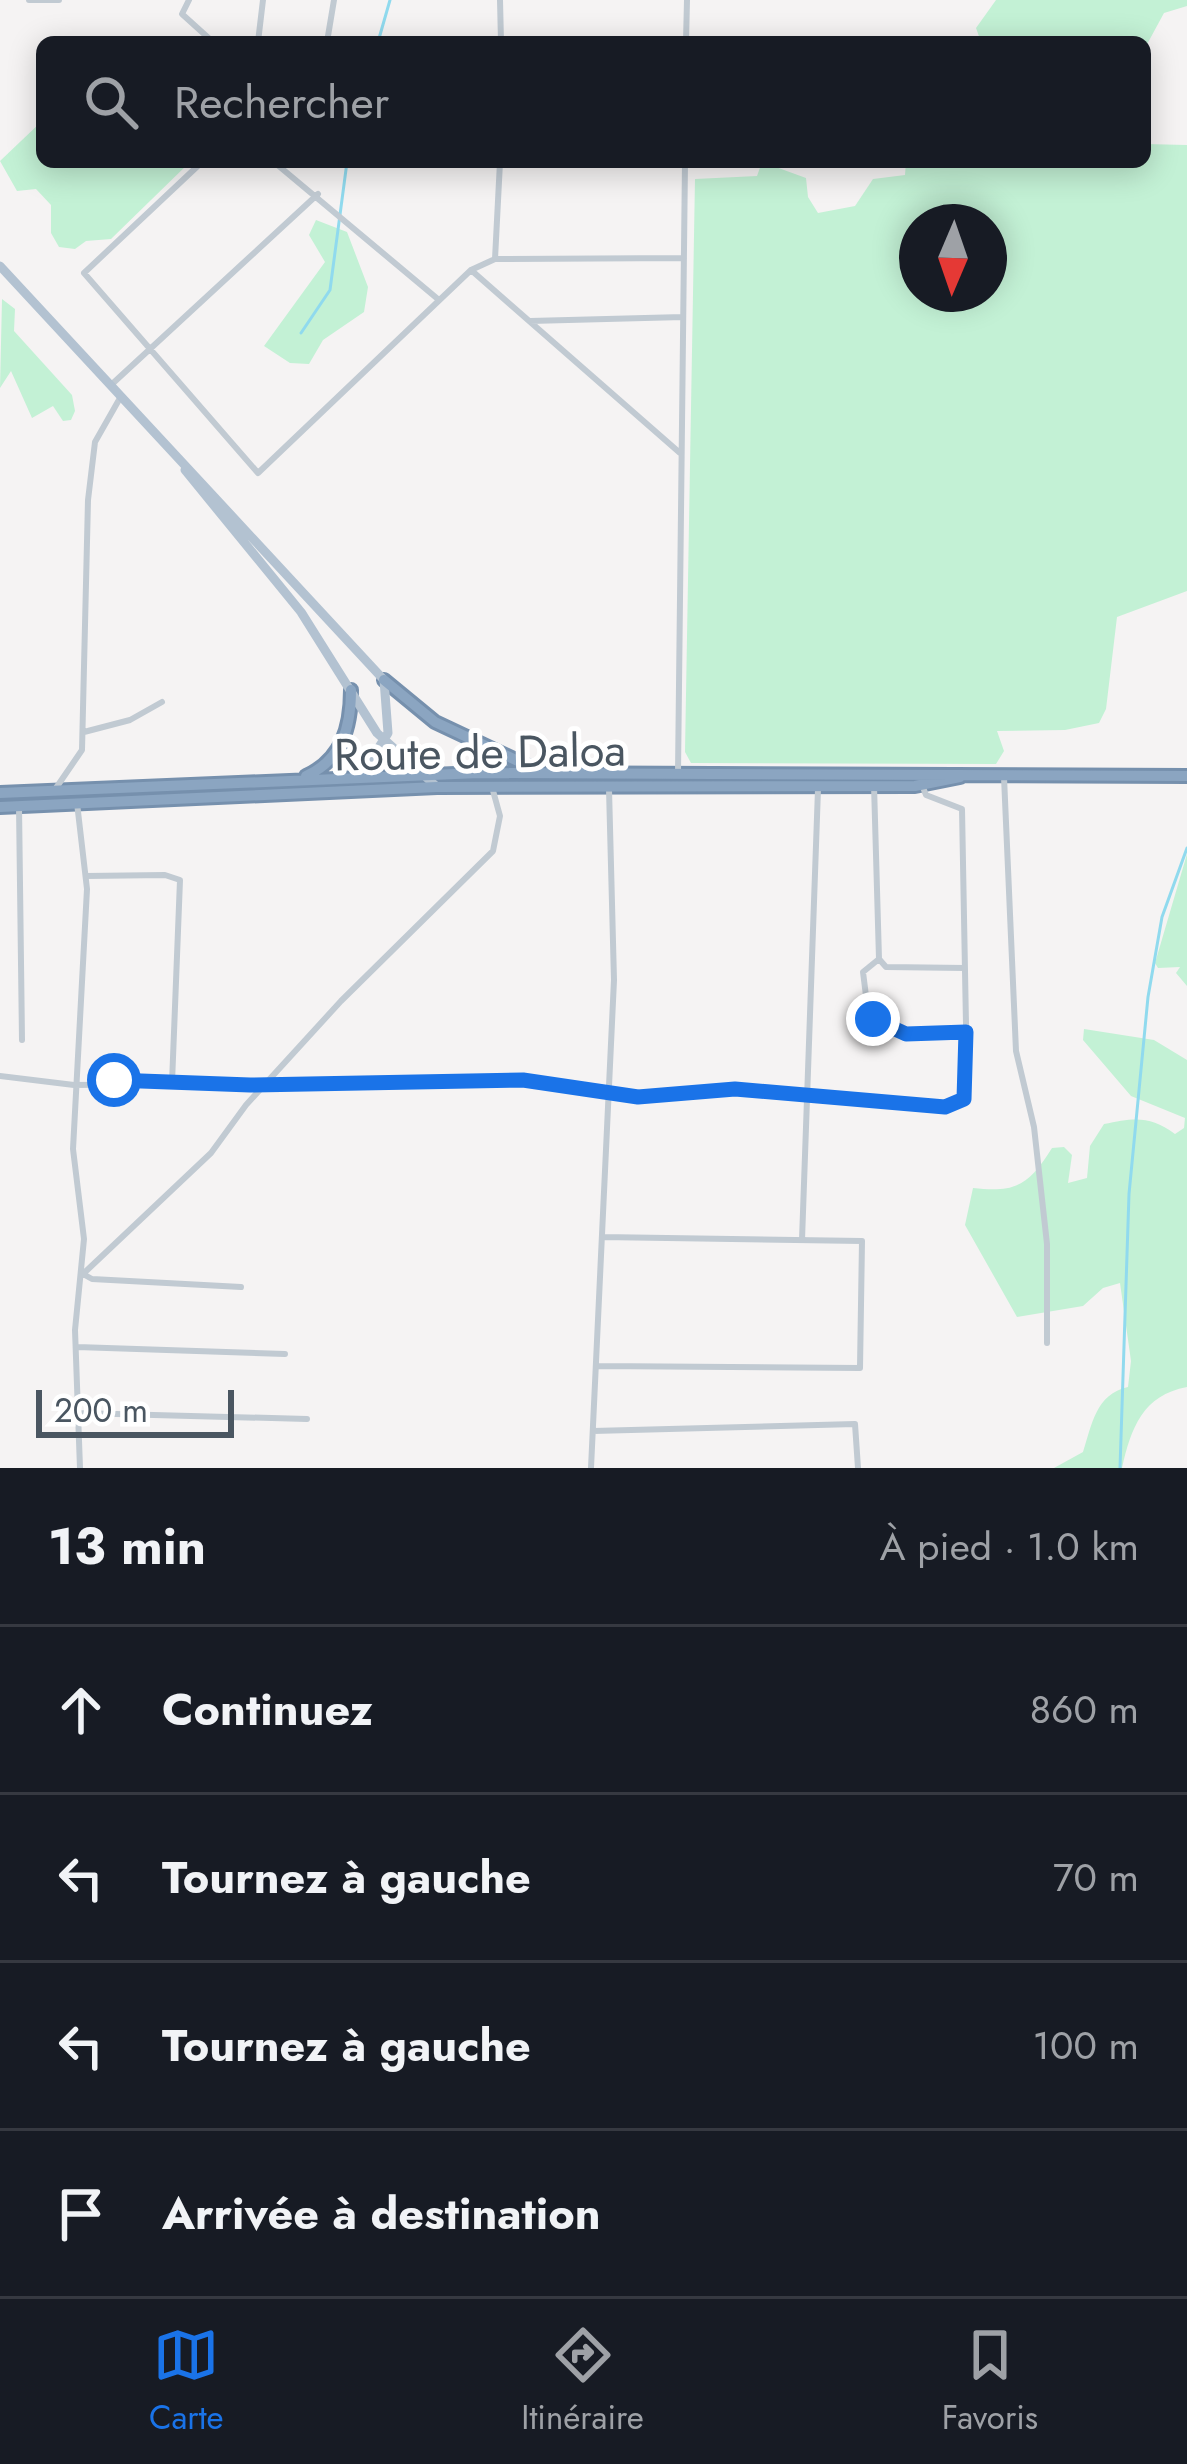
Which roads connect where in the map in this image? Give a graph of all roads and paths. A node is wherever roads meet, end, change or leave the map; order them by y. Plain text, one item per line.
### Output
1 (29, 0) edge
2 (59, 0) edge
3 (190, 0) edge
4 (262, 0) edge
5 (334, 0) edge
6 (500, 0) edge
7 (687, 0) edge
8 (206, 36) edge
9 (259, 36) edge
10 (327, 36) edge
11 (501, 36) edge
12 (686, 36) edge
13 (196, 168) edge
14 (282, 168) edge
15 (500, 168) edge
16 (685, 168) edge
17 (318, 194) junction
18 (684, 258) junction
19 (496, 259) junction
20 (0, 266) edge
21 (471, 270) junction
22 (439, 300) junction
23 (683, 317) junction
24 (530, 321) junction
25 (149, 351) junction
26 (111, 386) junction
27 (122, 397) junction
28 (681, 454) junction
29 (176, 455) junction
30 (384, 680) junction
31 (351, 690) junction
32 (162, 702) dead end
33 (84, 732) junction
34 (385, 743) junction
35 (678, 773) junction
36 (548, 774) junction
37 (419, 775) junction
38 (1187, 776) edge
39 (360, 777) junction
40 (960, 777) junction
41 (1004, 777) junction
42 (292, 780) junction
43 (818, 785) junction
44 (874, 785) junction
45 (922, 785) junction
46 (609, 786) junction
47 (437, 787) junction
48 (492, 787) junction
49 (339, 790) junction
50 (53, 791) junction
51 (0, 794) edge
52 (77, 803) junction
53 (19, 806) junction
54 (0, 807) edge
55 (86, 876) junction
56 (879, 959) junction
57 (965, 968) junction
58 (966, 1032) junction
59 (22, 1040) dead end
60 (0, 1076) edge
61 (172, 1083) junction
62 (269, 1084) junction
63 (74, 1085) junction
64 (608, 1095) junction
65 (810, 1096) junction
66 (602, 1237) junction
67 (802, 1240) junction
68 (83, 1274) junction
69 (241, 1287) dead end
70 (1047, 1343) dead end
71 (77, 1347) junction
72 (285, 1354) dead end
73 (596, 1366) junction
74 (79, 1413) junction
75 (307, 1420) dead end
76 (593, 1431) junction
77 (80, 1468) edge
78 (591, 1468) edge
79 (858, 1468) edge

1 - 2 street
3 - 8 street
4 - 9 street
5 - 10 street
6 - 11 street
7 - 12 street
13 - 25 street
14 - 17 street
15 - 19 street
16 - 18 street
17 - 22 street
17 - 25 street
18 - 19 street
18 - 23 street
19 - 21 street
20 - 26 main road
21 - 22 street
21 - 24 street
22 - 25 street
23 - 24 street
23 - 28 street
24 - 28 street
25 - 26 street
26 - 27 main road
27 - 29 main road
27 - 33 street
28 - 35 street
29 - 30 main road
29 - 31 main road
30 - 34 main road
30 - 36 highway
31 - 34 main road
31 - 42 highway
32 - 33 street
33 - 50 street
34 - 37 main road
34 - 39 main road
35 - 36 highway, Route de Daloa
35 - 40 highway, Route de Daloa
36 - 37 highway, Route de Daloa
37 - 39 highway, Route de Daloa
37 - 47 main road
38 - 41 highway
39 - 42 highway, Route de Daloa
39 - 49 main road
40 - 41 highway
40 - 45 highway, Route de Daloa
41 - 70 street
42 - 50 highway, Route de Daloa
43 - 44 highway, Route de Daloa
43 - 46 highway, Route de Daloa
43 - 65 street
44 - 45 highway, Route de Daloa
44 - 56 street
45 - 57 street
46 - 48 highway, Route de Daloa
46 - 64 street
47 - 48 highway, Route de Daloa
47 - 49 highway, Route de Daloa
48 - 62 street
49 - 52 highway, Route de Daloa
50 - 51 highway, Route de Daloa
52 - 53 highway, Route de Daloa
52 - 55 street
53 - 54 highway, Route de Daloa
53 - 59 street
55 - 61 street
55 - 63 street
56 - 57 street
56 - 58 street
57 - 58 street
58 - 65 street
60 - 63 street
61 - 62 street
61 - 63 street
62 - 64 street
62 - 68 street
63 - 68 street
64 - 65 street
64 - 66 street
65 - 67 street
66 - 67 street
66 - 73 street
67 - 73 street
68 - 69 street
68 - 71 street
71 - 72 street
71 - 74 street
73 - 76 street
74 - 75 street
74 - 77 street
76 - 78 street
76 - 79 street

